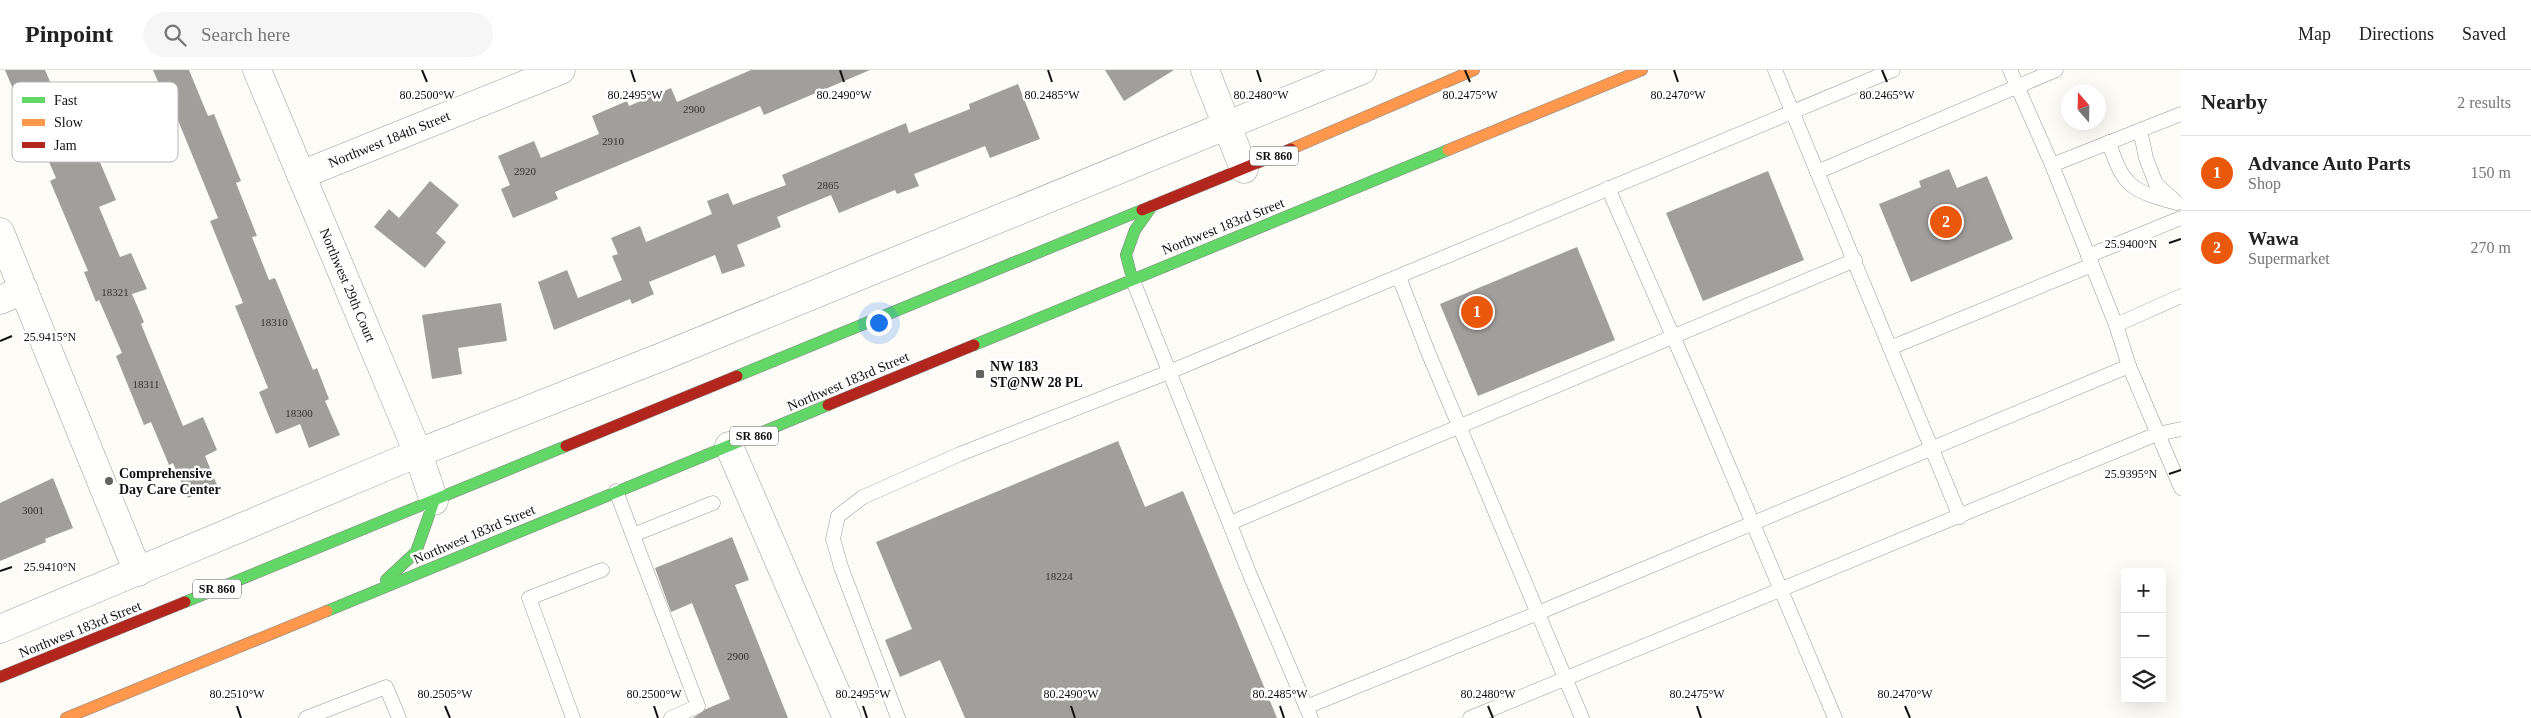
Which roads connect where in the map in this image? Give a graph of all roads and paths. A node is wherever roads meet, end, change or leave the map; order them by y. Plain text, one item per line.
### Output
1 (257, 70) edge
2 (561, 70) edge
3 (1205, 70) edge
4 (1362, 70) edge
5 (1474, 70) edge
6 (1642, 70) edge
7 (1775, 70) edge
8 (1893, 70) edge
9 (2010, 70) edge
10 (2056, 70) edge
11 (2017, 86) junction
12 (1791, 112) junction
13 (2181, 114) edge
14 (1226, 124) junction
15 (2140, 130) junction
16 (2109, 142) junction
17 (2052, 166) junction
18 (1244, 169) junction
19 (1817, 172) junction
20 (301, 175) junction
21 (1608, 188) junction
22 (2179, 202) edge
23 (1152, 206) junction
24 (2181, 218) edge
25 (0, 232) edge
26 (1855, 260) junction
27 (2090, 261) junction
28 (1399, 277) junction
29 (1132, 278) junction
30 (12, 295) edge
31 (2181, 296) edge
32 (2116, 324) junction
33 (1673, 338) junction
34 (1890, 348) junction
35 (2129, 366) junction
36 (1170, 372) junction
37 (1460, 427) junction
38 (2181, 429) edge
39 (2157, 434) junction
40 (729, 446) junction
41 (1932, 449) junction
42 (418, 453) junction
43 (2181, 488) edge
44 (616, 491) junction
45 (434, 501) junction
46 (714, 503) dead end
47 (1960, 517) junction
48 (1752, 522) junction
49 (1230, 523) junction
50 (633, 535) junction
51 (602, 570) dead end
52 (138, 572) junction
53 (1781, 589) junction
54 (374, 592) junction
55 (1538, 613) junction
56 (0, 629) edge
57 (0, 677) edge
58 (1566, 679) junction
59 (1308, 712) edge
60 (72, 717) edge
61 (306, 718) edge
62 (399, 718) edge
63 (573, 718) edge
64 (671, 718) edge
65 (847, 718) edge
66 (898, 718) edge
67 (1470, 718) edge
68 (1582, 718) edge
69 (1835, 718) edge

1 - 20 street, Northwest 29th Court
2 - 20 street, Northwest 184th Street
3 - 14 street
4 - 14 street
5 - 18 main road, Northwest 183rd Street / SR 860
6 - 29 main road, Northwest 183rd Street / SR 860
7 - 12 lane
8 - 12 lane
9 - 11 lane
10 - 11 lane
11 - 17 lane
11 - 19 lane
12 - 19 lane
12 - 21 lane
13 - 15 lane
14 - 18 street
14 - 42 street
15 - 16 lane
15 - 22 lane
16 - 17 lane
16 - 22 lane
17 - 27 lane
18 - 23 main road, Northwest 183rd Street / SR 860
19 - 26 lane
20 - 42 street, Northwest 29th Court
21 - 28 lane
21 - 33 lane
23 - 29 main road
23 - 45 main road, Northwest 183rd Street / SR 860
24 - 27 lane
25 - 30 street
26 - 33 lane
26 - 34 lane
27 - 32 lane
27 - 34 lane
28 - 36 lane
28 - 37 lane
29 - 36 lane
29 - 40 main road, Northwest 183rd Street / SR 860
30 - 52 street
31 - 32 lane
32 - 35 lane
33 - 37 lane
33 - 48 lane
34 - 41 lane
35 - 39 lane
35 - 41 lane
36 - 49 lane
36 - 66 lane
37 - 49 lane
37 - 55 lane
38 - 39 lane
39 - 43 lane
39 - 47 lane
40 - 44 main road, Northwest 183rd Street / SR 860
40 - 65 street
41 - 47 lane
41 - 48 lane
42 - 45 street, Northwest 29th Court
42 - 52 street
44 - 50 lane
44 - 54 main road, Northwest 183rd Street / SR 860
45 - 54 main road
45 - 57 main road, Northwest 183rd Street / SR 860
46 - 50 lane
47 - 53 lane
48 - 53 lane
48 - 55 lane
49 - 59 lane
50 - 64 lane
51 - 63 lane
52 - 56 street
53 - 58 lane
53 - 69 lane
54 - 60 main road, Northwest 183rd Street / SR 860
55 - 58 lane
55 - 59 lane
58 - 67 lane
58 - 68 lane
61 - 62 lane

